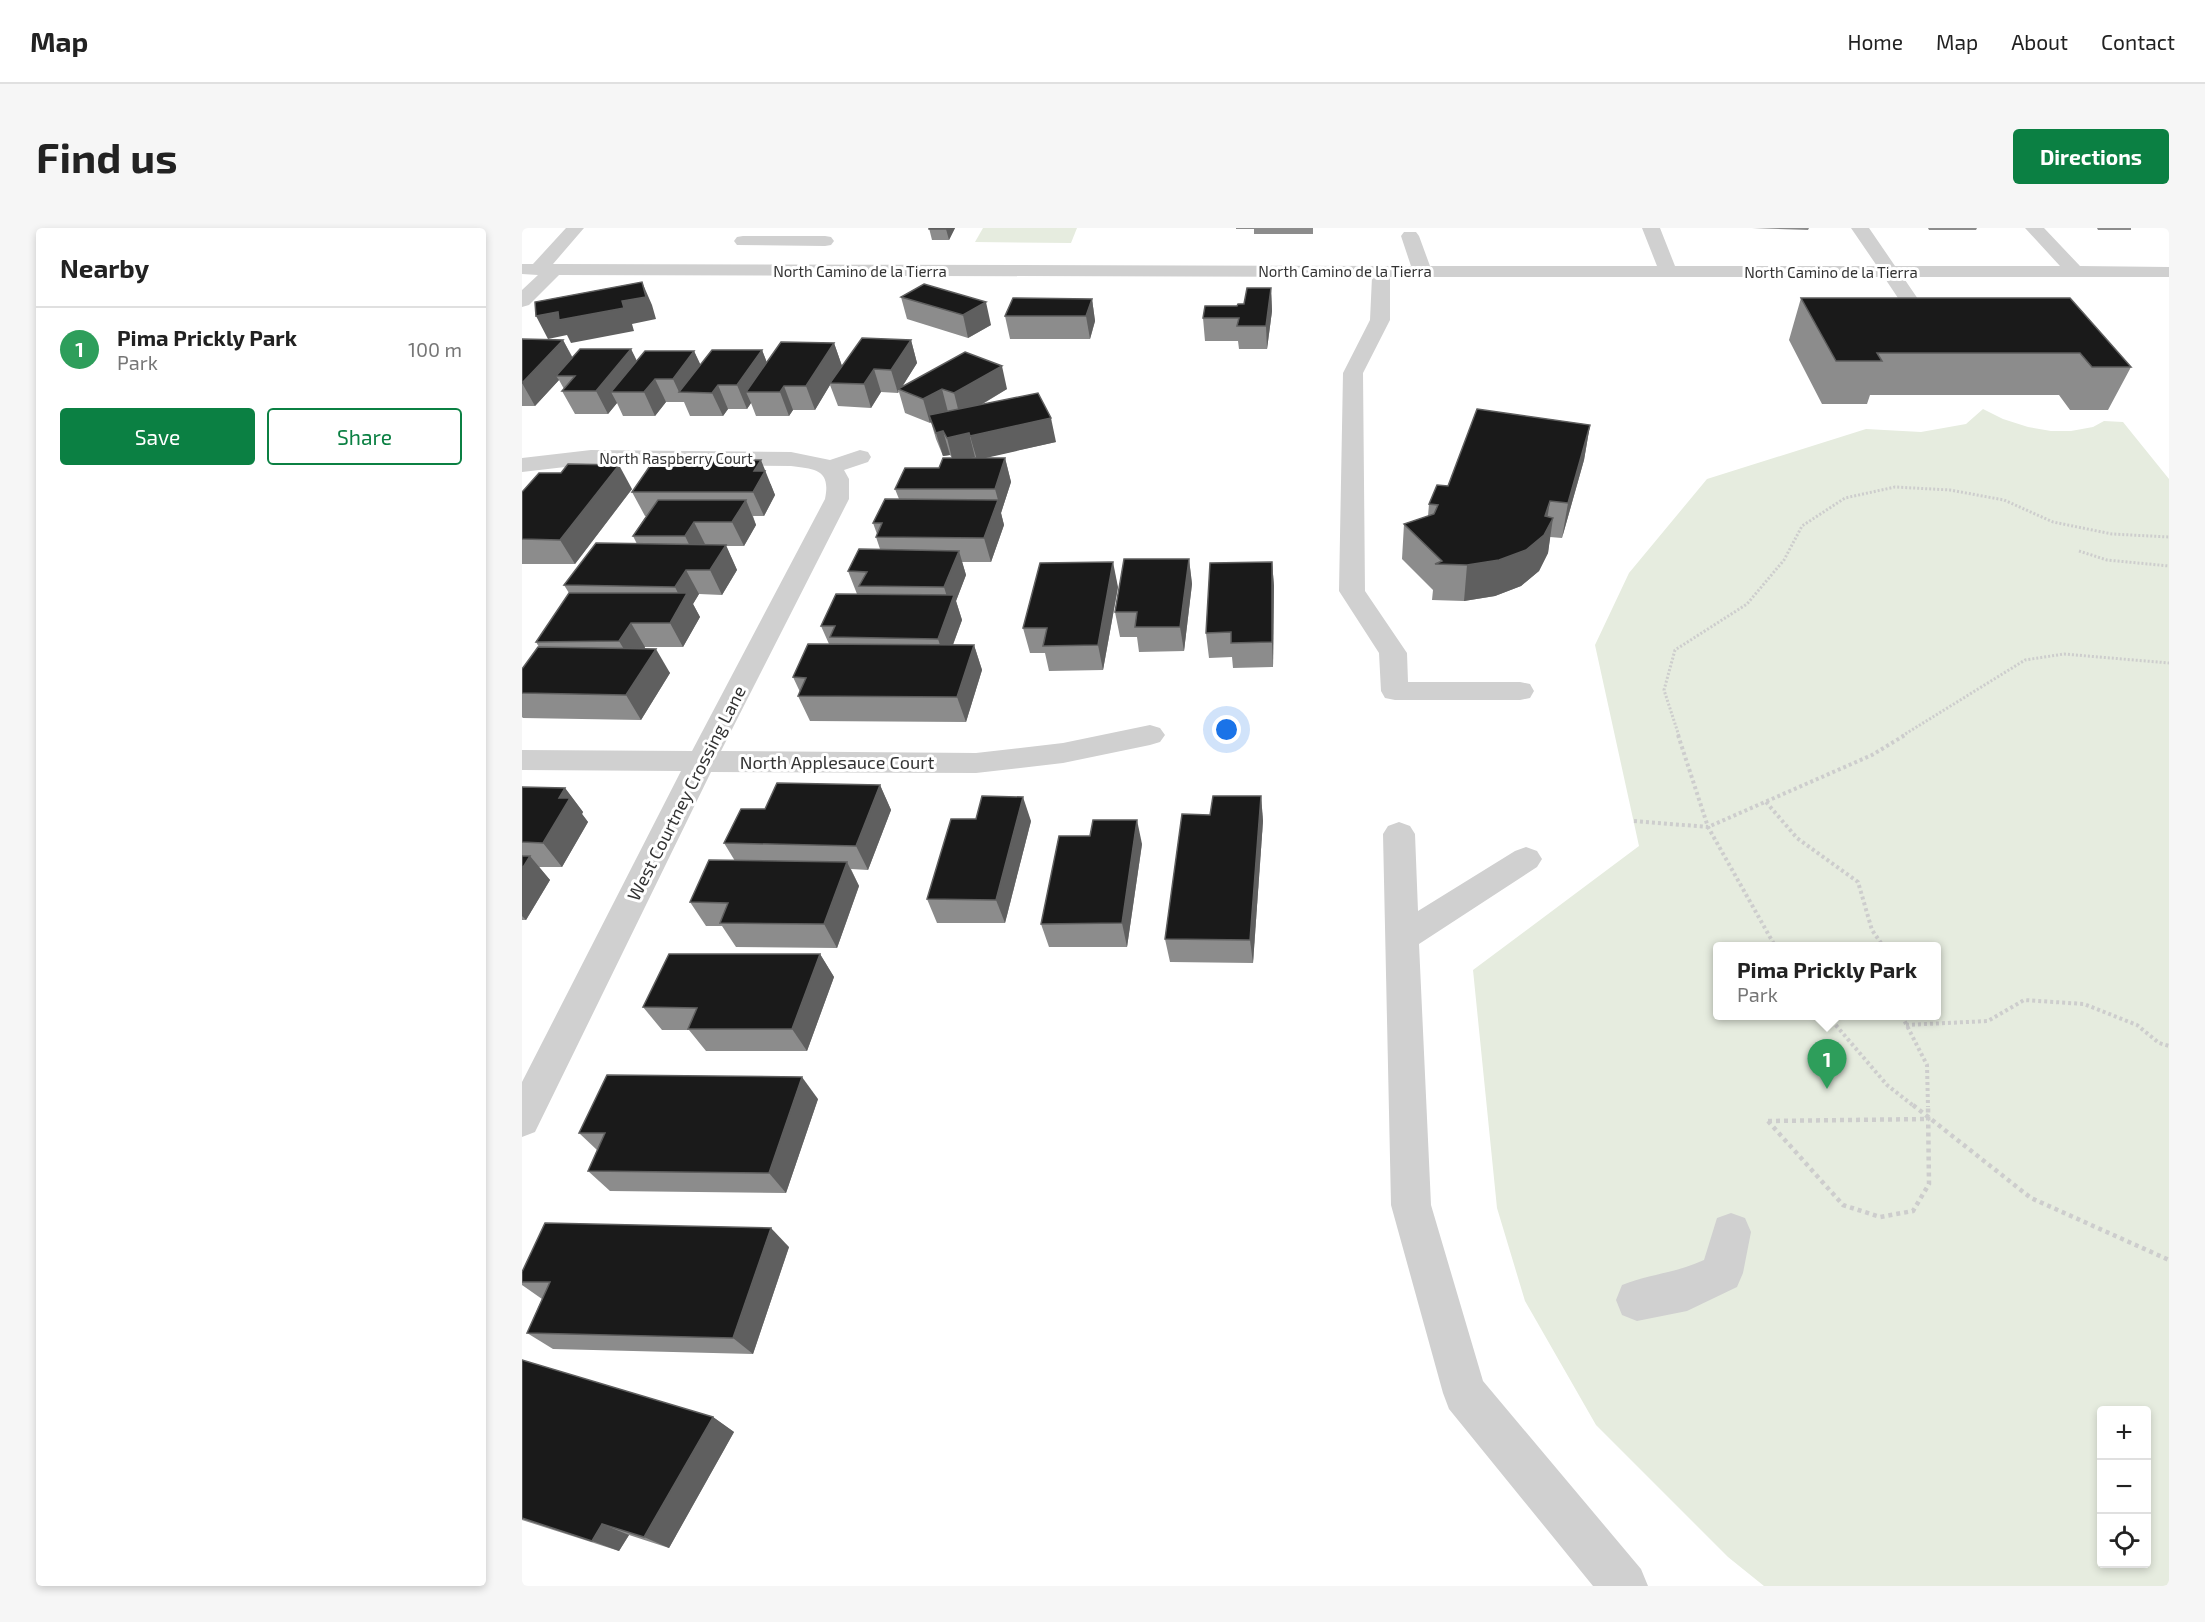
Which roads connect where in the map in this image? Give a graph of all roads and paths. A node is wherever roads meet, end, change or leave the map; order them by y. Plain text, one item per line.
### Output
1 (574, 228) edge
2 (1651, 228) edge
3 (1860, 228) edge
4 (2034, 228) edge
5 (748, 234) edge
6 (1410, 236) dead end
7 (825, 241) dead end
8 (537, 269) edge
9 (718, 270) junction
10 (1381, 271) junction
11 (1422, 271) junction
12 (1668, 272) junction
13 (1890, 272) junction
14 (2075, 272) junction
15 (2169, 272) edge
16 (522, 301) edge
17 (1923, 321) edge
18 (860, 457) dead end
19 (522, 465) edge
20 (829, 468) junction
21 (2169, 537) edge
22 (2079, 551) dead end
23 (2169, 566) edge
24 (2169, 663) edge
25 (1520, 691) dead end
26 (1150, 735) dead end
27 (522, 760) edge
28 (701, 761) junction
29 (1766, 802) junction
30 (1634, 821) dead end
31 (1708, 827) junction
32 (1399, 834) dead end
33 (1526, 860) dead end
34 (1402, 938) junction
35 (1773, 942) edge
36 (1880, 942) edge
37 (1831, 1020) edge
38 (1904, 1020) edge
39 (1906, 1025) junction
40 (2169, 1046) edge
41 (1930, 1119) junction
42 (522, 1120) edge
43 (1731, 1232) dead end
44 (2169, 1260) edge
45 (1637, 1300) dead end
46 (1583, 1539) junction
47 (1624, 1586) edge
48 (1637, 1586) edge

1 - 8 street
2 - 12 street
3 - 13 street
4 - 14 street
5 - 7 street
5 - 9 street
6 - 11 street
8 - 9 street, North Camino de la Tierra
8 - 16 street
9 - 10 street, North Camino de la Tierra
10 - 11 street, North Camino de la Tierra
10 - 25 street
11 - 12 street, North Camino de la Tierra
12 - 13 street, North Camino de la Tierra
13 - 14 street, North Camino de la Tierra
13 - 17 street
14 - 15 street, North Camino de la Tierra
18 - 20 street
19 - 20 street, North Raspberry Court
20 - 28 street, West Courtney Crossing Lane
21 - 31 path
22 - 23 path
24 - 29 path
26 - 28 street, North Applesauce Court
27 - 28 street, North Applesauce Court
28 - 42 street, West Courtney Crossing Lane
29 - 31 path
29 - 36 path
30 - 31 path
31 - 35 path
32 - 34 street
33 - 34 street
34 - 46 street
37 - 41 path
38 - 39 path
39 - 40 path
39 - 41 path
41 - 41 path
41 - 44 path
43 - 45 street
46 - 47 street
46 - 48 street

